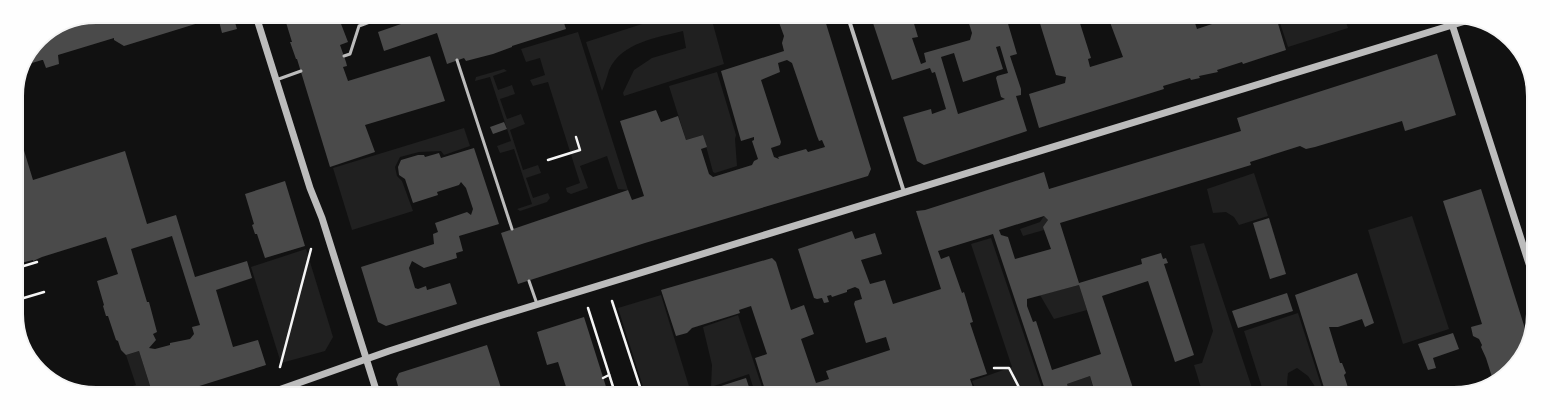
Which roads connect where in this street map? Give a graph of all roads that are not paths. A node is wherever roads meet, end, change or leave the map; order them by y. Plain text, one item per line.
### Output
1 (258, 23) edge
2 (367, 23) edge
3 (850, 23) edge
4 (1445, 23) edge
5 (1452, 23) edge
6 (344, 56) dead end
7 (457, 60) dead end
8 (301, 71) dead end
9 (275, 80) junction
10 (904, 192) junction
11 (512, 229) dead end
12 (1527, 257) edge
13 (529, 281) dead end
14 (537, 304) junction
15 (367, 358) junction
16 (287, 387) edge
17 (375, 387) edge

1 - 9 street
2 - 6 lane
3 - 10 street
4 - 10 street
5 - 12 street
7 - 11 lane
8 - 9 lane
9 - 15 street
10 - 14 street
13 - 14 lane
14 - 15 street
15 - 16 street
15 - 17 street

